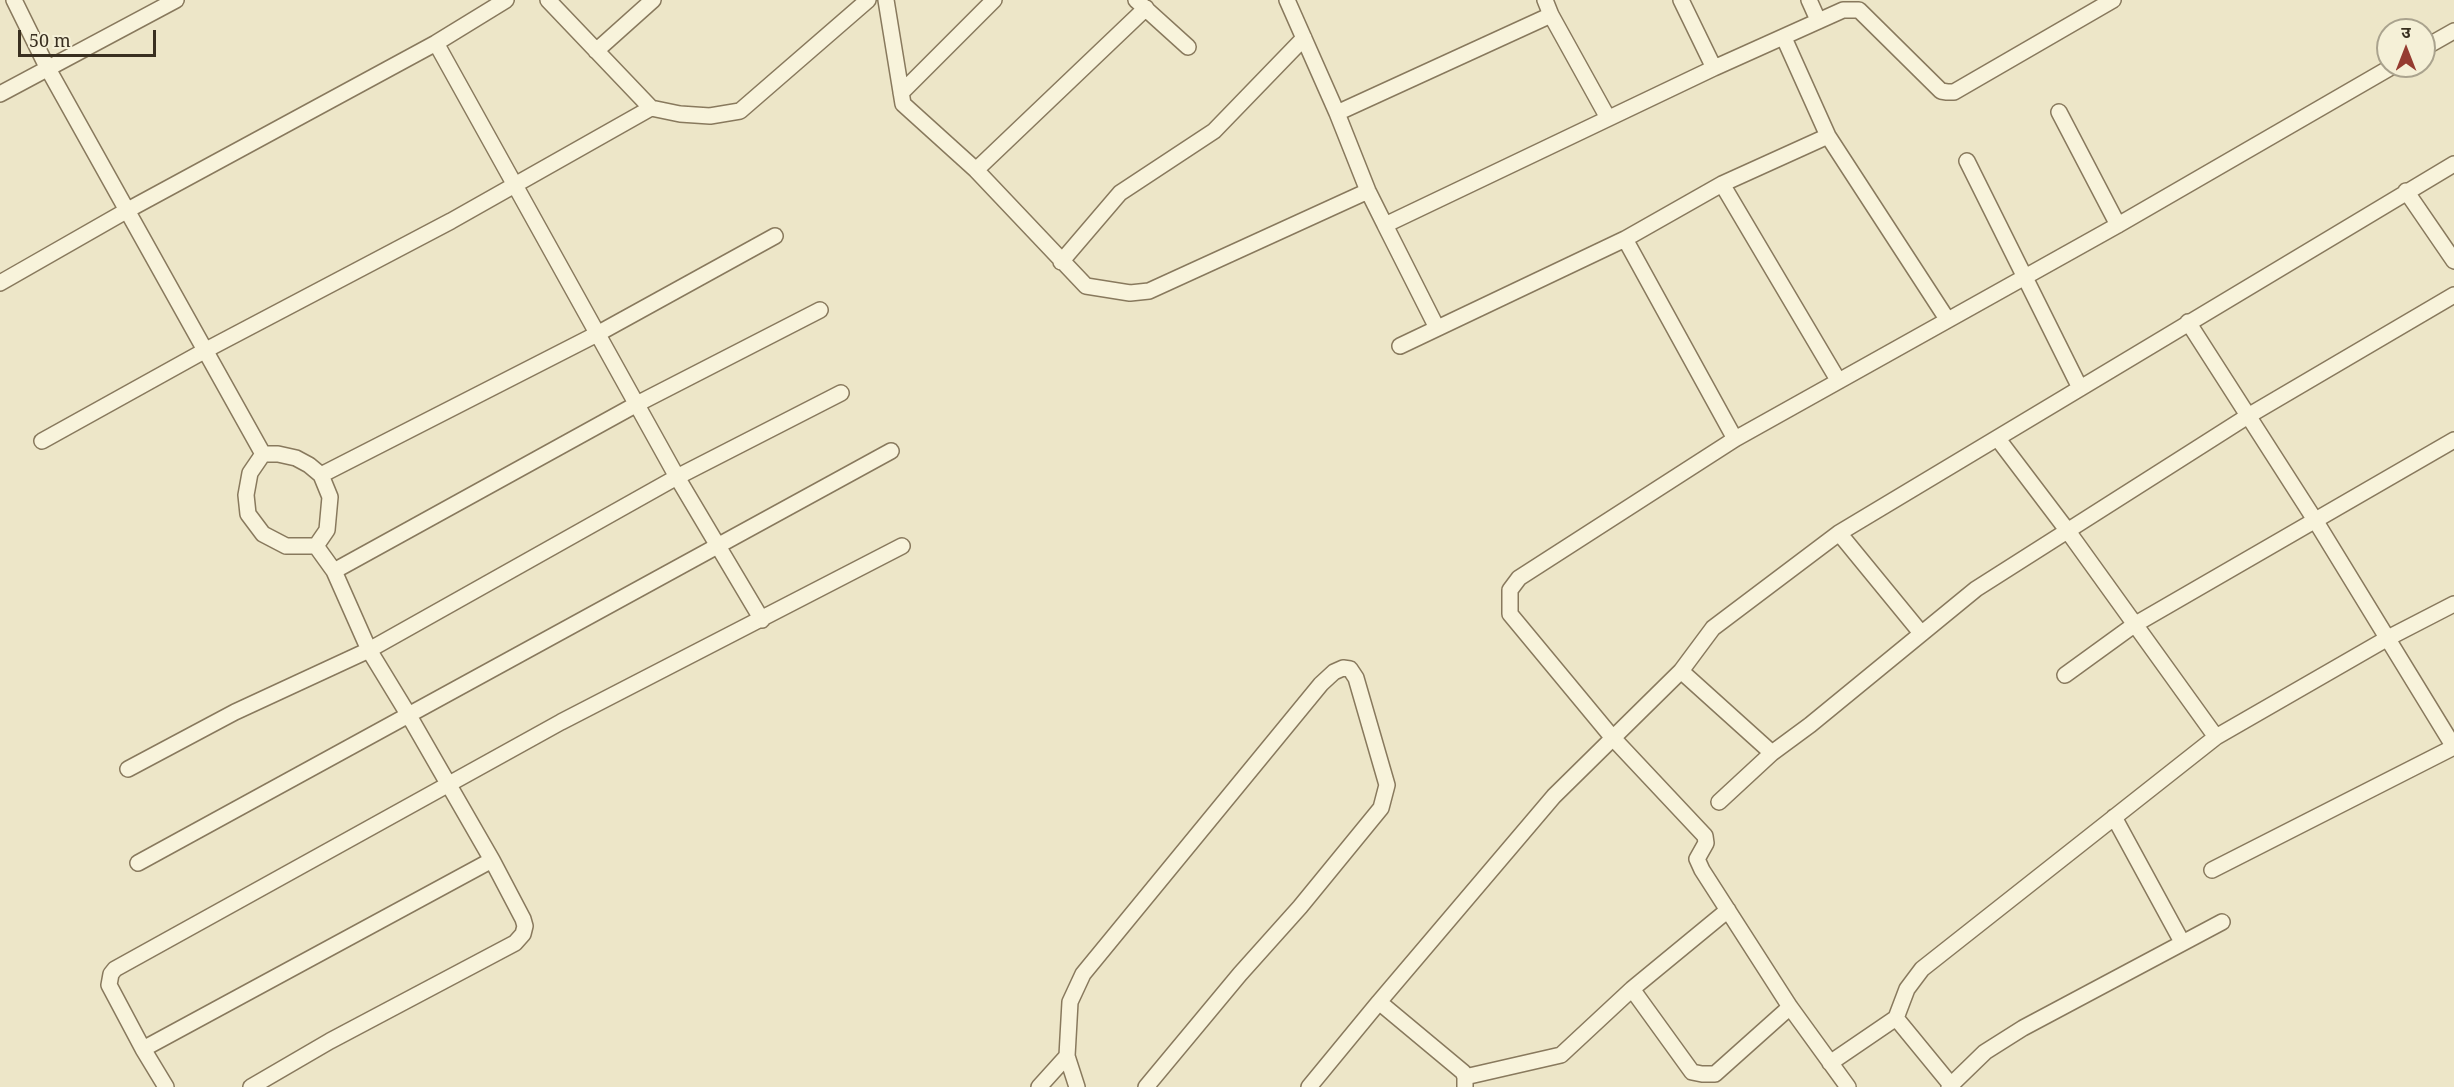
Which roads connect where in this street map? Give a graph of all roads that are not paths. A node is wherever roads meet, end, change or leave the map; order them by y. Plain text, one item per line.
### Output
1 (14, 0) edge
2 (176, 0) edge
3 (506, 0) edge
4 (548, 0) edge
5 (652, 0) edge
6 (868, 0) edge
7 (886, 0) edge
8 (994, 0) edge
9 (1288, 0) edge
10 (1545, 0) edge
11 (1681, 0) edge
12 (1809, 0) edge
13 (2113, 0) edge
14 (1141, 4) edge
15 (1551, 15) junction
16 (1818, 20) junction
17 (2454, 31) edge
18 (1304, 38) junction
19 (1784, 38) junction
20 (2436, 41) edge
21 (436, 43) junction
22 (1188, 48) dead end
23 (596, 51) junction
24 (47, 67) junction
25 (1714, 68) junction
26 (2376, 76) edge
27 (901, 93) junction
28 (0, 94) edge
29 (651, 108) junction
30 (2059, 112) dead end
31 (1337, 113) junction
32 (1608, 118) junction
33 (1828, 136) junction
34 (1966, 161) dead end
35 (2454, 164) edge
36 (976, 170) junction
37 (1722, 184) junction
38 (513, 185) junction
39 (1368, 191) junction
40 (2406, 191) junction
41 (126, 211) junction
42 (1385, 225) junction
43 (2118, 225) junction
44 (774, 236) dead end
45 (1625, 239) junction
46 (2454, 261) edge
47 (1061, 262) junction
48 (2023, 278) junction
49 (0, 283) edge
50 (2454, 296) edge
51 (820, 310) dead end
52 (1947, 319) junction
53 (2188, 322) junction
54 (1437, 328) junction
55 (599, 333) junction
56 (1400, 346) dead end
57 (206, 350) junction
58 (1838, 380) junction
59 (2080, 388) junction
60 (841, 393) dead end
61 (637, 404) junction
62 (2248, 416) junction
63 (1736, 439) junction
64 (1998, 439) junction
65 (2454, 440) edge
66 (42, 441) dead end
67 (891, 452) dead end
68 (263, 454) junction
69 (321, 475) junction
70 (677, 477) junction
71 (2315, 520) junction
72 (2067, 530) junction
73 (1839, 533) junction
74 (716, 545) junction
75 (316, 546) junction
76 (902, 546) dead end
77 (334, 571) junction
78 (2454, 604) edge
79 (762, 620) junction
80 (2134, 625) junction
81 (1921, 633) junction
82 (2388, 638) junction
83 (369, 650) junction
84 (1681, 671) junction
85 (2065, 675) dead end
86 (408, 714) junction
87 (1612, 737) junction
88 (2216, 737) junction
89 (2454, 747) edge
90 (1772, 753) junction
91 (129, 769) dead end
92 (448, 787) junction
93 (1719, 802) dead end
94 (2114, 817) junction
95 (492, 860) junction
96 (138, 863) dead end
97 (2212, 870) dead end
98 (1728, 910) junction
99 (2222, 922) dead end
100 (2182, 942) junction
101 (1632, 989) junction
102 (1379, 1002) junction
103 (1790, 1007) junction
104 (1896, 1017) junction
105 (143, 1049) junction
106 (1066, 1056) junction
107 (1830, 1063) junction
108 (1465, 1082) edge
109 (1950, 1086) edge
110 (166, 1087) edge
111 (252, 1087) edge
112 (1039, 1087) edge
113 (1077, 1087) edge
114 (1146, 1087) edge
115 (1309, 1087) edge
116 (1848, 1087) edge

1 - 24 street
2 - 24 street
3 - 21 street
4 - 23 street
5 - 23 street
6 - 29 street
7 - 27 street
8 - 27 street
9 - 18 street
10 - 15 street
11 - 25 street
12 - 16 street
13 - 16 street
14 - 22 street
14 - 36 street
15 - 31 street
15 - 32 street
16 - 19 street
17 - 20 street
18 - 31 street
18 - 47 street
19 - 25 street
19 - 33 street
21 - 38 street
21 - 41 street
23 - 29 street
24 - 28 street
24 - 41 street
25 - 32 street
26 - 43 street
27 - 36 street
29 - 38 street
30 - 43 street
31 - 39 street
32 - 42 street
33 - 37 street
33 - 52 street
34 - 48 street
35 - 40 street
36 - 47 street
37 - 45 street
37 - 58 street
38 - 55 street
38 - 57 street
39 - 42 street
39 - 47 street
40 - 46 street
40 - 53 street
41 - 49 street
41 - 57 street
42 - 54 street
43 - 48 street
44 - 55 street
45 - 54 street
45 - 63 street
48 - 52 street
48 - 59 street
50 - 62 street
51 - 61 street
52 - 58 street
53 - 59 street
53 - 62 street
54 - 56 street
55 - 61 street
55 - 69 street
57 - 66 street
57 - 68 street
58 - 63 street
59 - 64 street
60 - 70 street
61 - 70 street
61 - 77 street
62 - 71 street
62 - 72 street
63 - 87 street
64 - 72 street
64 - 73 street
65 - 71 street
67 - 74 street
68 - 69 street
68 - 75 street
69 - 75 street
70 - 74 street
70 - 83 street
71 - 80 street
71 - 82 street
72 - 80 street
72 - 81 street
73 - 81 street
73 - 84 street
74 - 79 street
74 - 86 street
75 - 77 street
76 - 79 street
77 - 83 street
78 - 82 street
79 - 92 street
80 - 85 street
80 - 88 street
81 - 90 street
82 - 88 street
82 - 89 street
83 - 86 street
83 - 91 street
84 - 87 street
84 - 90 street
86 - 92 street
86 - 96 street
87 - 98 street
87 - 102 street
88 - 94 street
89 - 97 street
90 - 93 street
92 - 95 street
92 - 105 street
94 - 100 street
94 - 104 street
95 - 105 street
95 - 111 street
98 - 101 street
98 - 103 street
99 - 100 street
100 - 109 street
101 - 103 street
101 - 108 street
102 - 108 street
102 - 115 street
103 - 107 street
104 - 107 street
104 - 109 street
105 - 110 street
106 - 112 street
106 - 113 street
106 - 114 street
107 - 116 street

